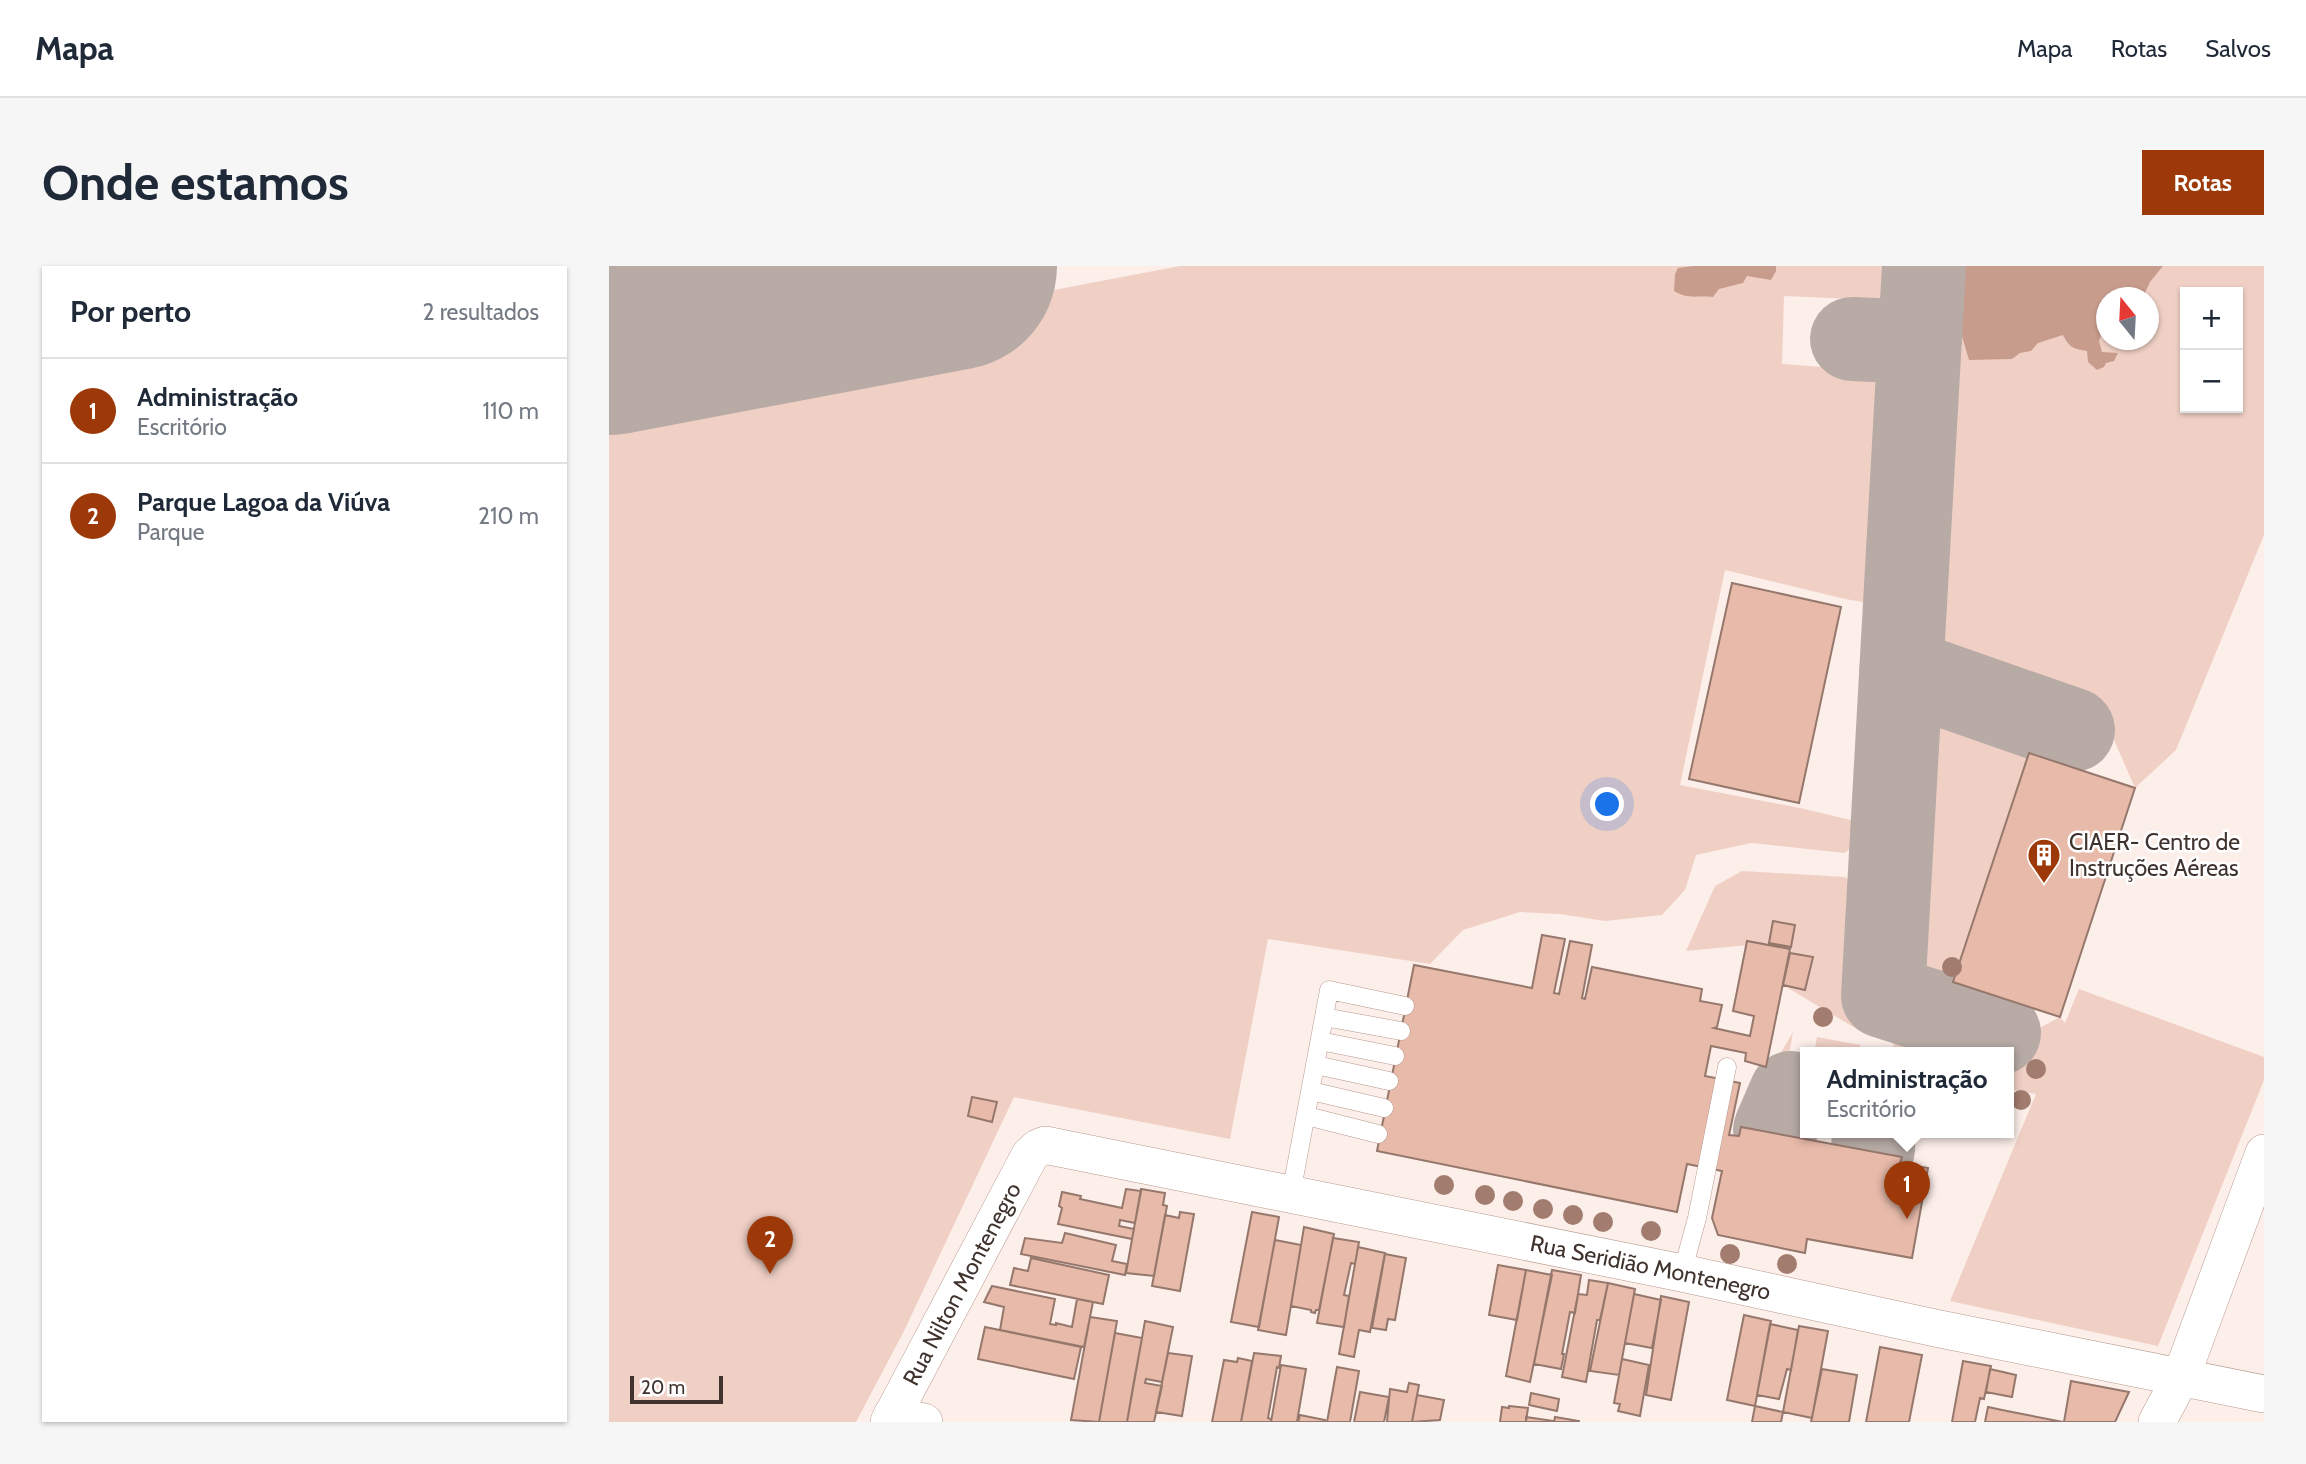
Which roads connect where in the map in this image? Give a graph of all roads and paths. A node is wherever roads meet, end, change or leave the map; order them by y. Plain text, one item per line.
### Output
1 (1405, 1006) dead end
2 (1324, 1017) junction
3 (1401, 1031) dead end
4 (1320, 1041) junction
5 (1395, 1056) dead end
6 (1316, 1065) junction
7 (1727, 1067) dead end
8 (1389, 1081) dead end
9 (1311, 1091) junction
10 (1384, 1108) dead end
11 (1307, 1116) junction
12 (1378, 1134) dead end
13 (1038, 1148) joint
14 (2264, 1153) edge
15 (1291, 1194) junction
16 (1682, 1273) junction
17 (2181, 1377) junction
18 (2264, 1394) edge
19 (902, 1420) edge
20 (2157, 1422) edge

1 - 2 lane
2 - 3 lane
2 - 4 lane
4 - 5 lane
4 - 6 lane
6 - 8 lane
6 - 9 lane
7 - 16 lane
9 - 10 lane
9 - 11 lane
11 - 12 lane
11 - 15 lane
13 - 15 street, Rua Seridião Montenegro
13 - 19 street, Rua Nilton Montenegro
14 - 17 street
15 - 16 street, Rua Seridião Montenegro
16 - 17 street, Rua Seridião Montenegro
17 - 18 street, Rua Seridião Montenegro
17 - 20 street

